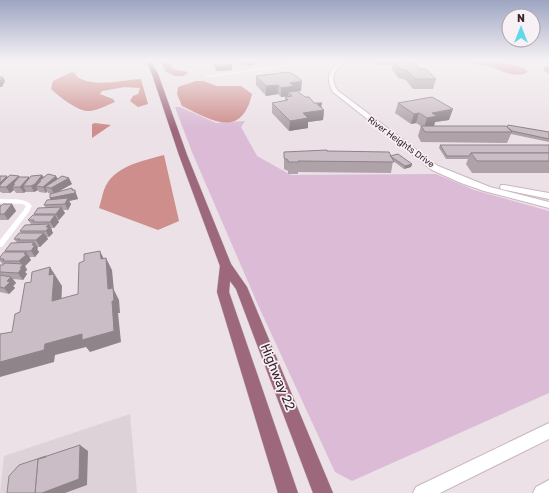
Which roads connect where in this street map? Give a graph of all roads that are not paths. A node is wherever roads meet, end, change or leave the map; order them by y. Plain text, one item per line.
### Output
1 (158, 83) edge
2 (331, 83) edge
3 (339, 83) edge
4 (339, 86) junction
5 (335, 91) junction
6 (381, 120) junction
7 (373, 122) junction
8 (416, 146) junction
9 (408, 148) junction
10 (438, 166) junction
11 (549, 196) edge
12 (0, 201) edge
13 (549, 205) edge
14 (0, 244) edge
15 (226, 266) junction
16 (549, 431) edge
17 (549, 489) edge
18 (288, 493) edge
19 (323, 493) edge
20 (422, 493) edge
21 (542, 493) edge

1 - 15 main road, Highway 22
2 - 5 street
3 - 4 street
4 - 5 street
4 - 6 street, River Heights Drive
5 - 7 street, River Heights Drive
6 - 7 street
6 - 8 street, River Heights Drive
7 - 9 street, River Heights Drive
8 - 9 street
8 - 10 street, River Heights Drive
9 - 10 street, River Heights Drive
10 - 11 street, River Heights Drive
10 - 13 street, River Heights Drive
12 - 14 street
15 - 18 main road, Highway 22
15 - 19 main road, Highway 22
16 - 20 street
17 - 21 street

